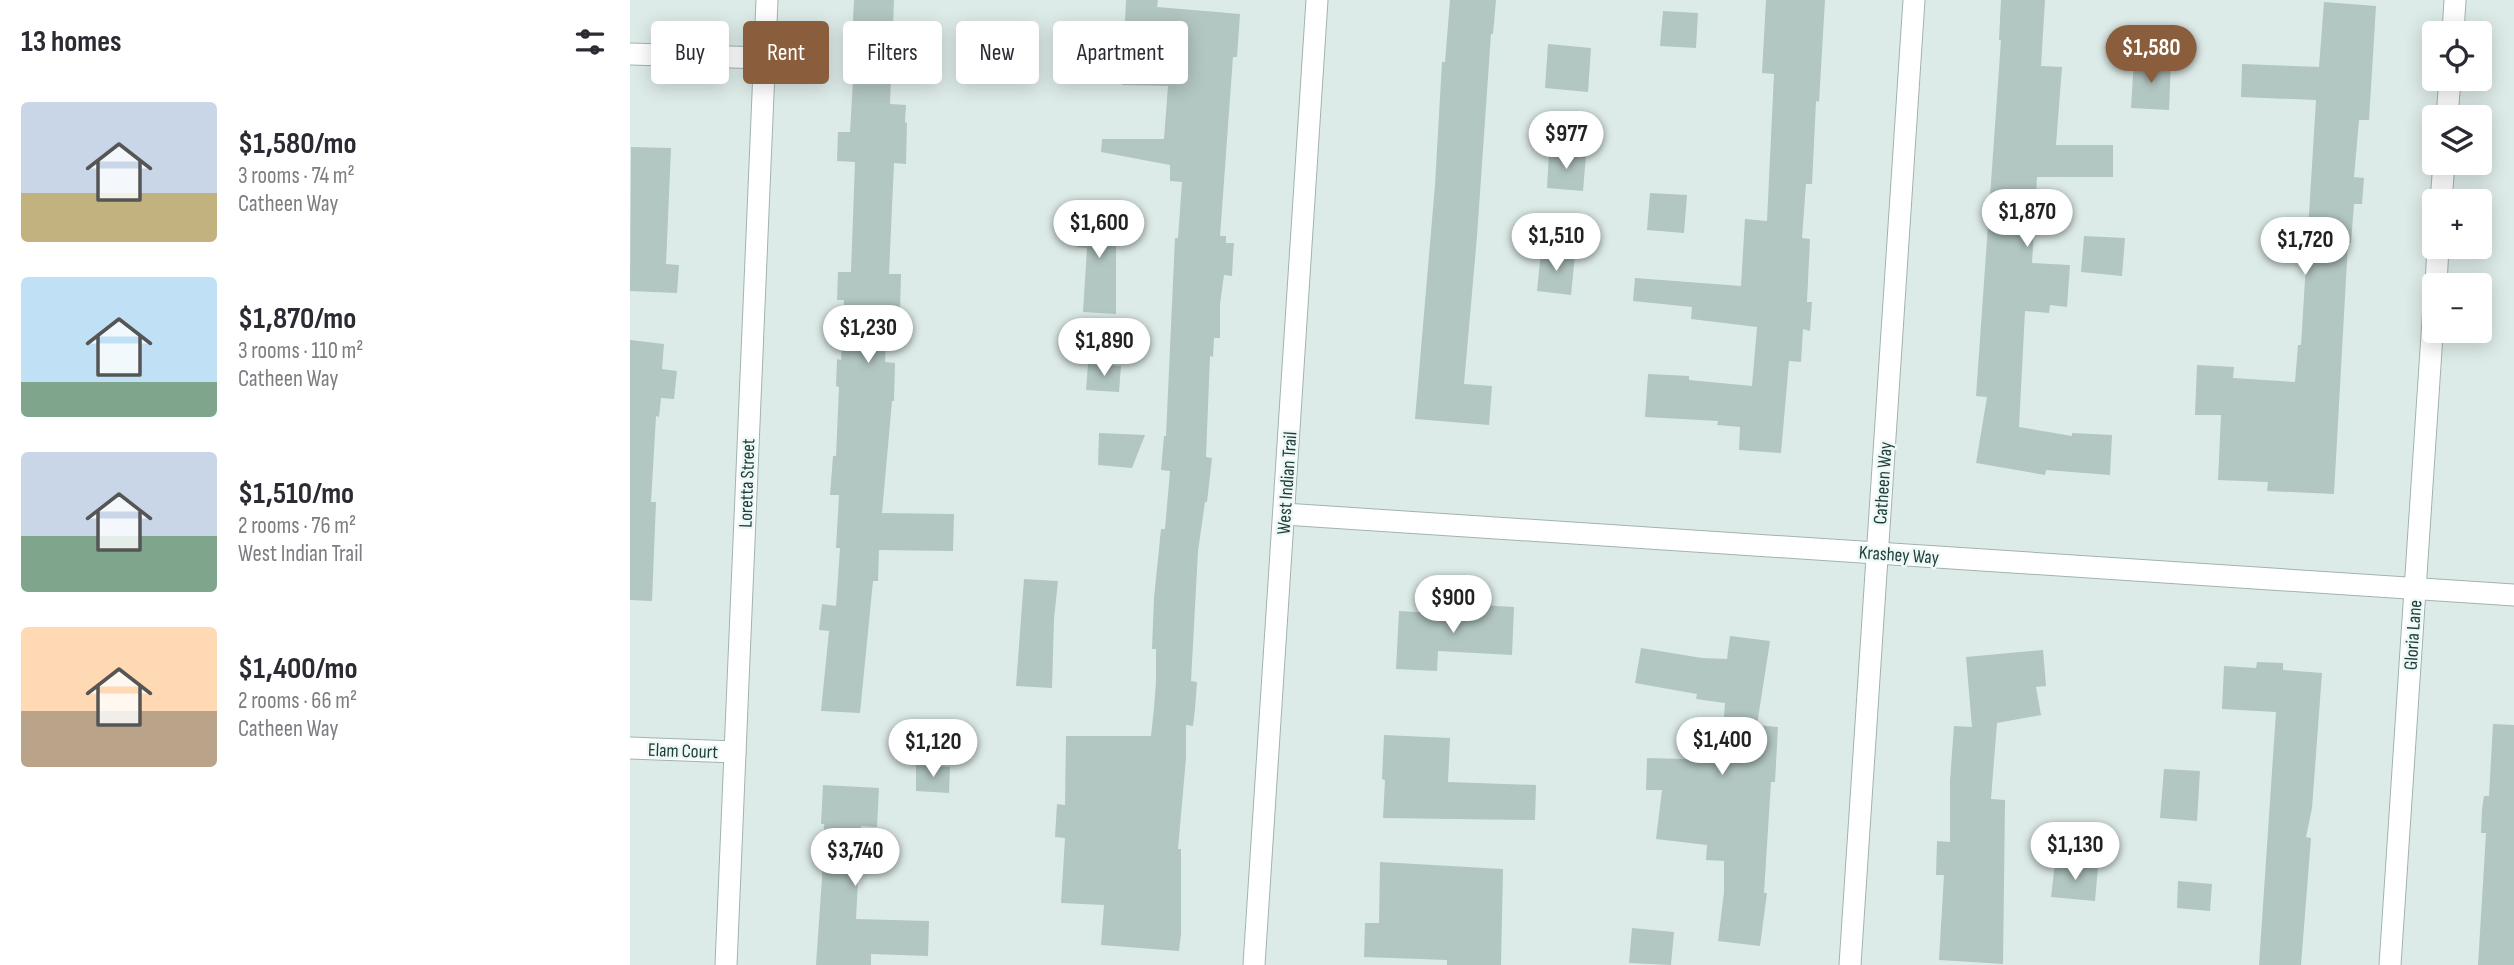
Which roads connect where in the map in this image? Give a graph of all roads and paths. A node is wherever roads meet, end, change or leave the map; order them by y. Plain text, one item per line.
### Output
1 (767, 0) edge
2 (1317, 0) edge
3 (1914, 0) edge
4 (2455, 0) edge
5 (766, 21) edge
6 (2454, 21) edge
7 (630, 54) edge
8 (743, 57) edge
9 (763, 84) edge
10 (2431, 343) edge
11 (1284, 514) junction
12 (1878, 552) junction
13 (2415, 588) junction
14 (2514, 595) edge
15 (630, 748) edge
16 (735, 752) junction
17 (726, 965) edge
18 (1254, 965) edge
19 (1850, 965) edge
20 (2390, 965) edge

1 - 5 street, Loretta Street
2 - 11 street, West Indian Trail
3 - 12 street, Catheen Way
4 - 6 street
7 - 8 street
9 - 16 street, Loretta Street
10 - 13 street, Gloria Lane
11 - 12 street, Krashey Way
11 - 18 street, West Indian Trail
12 - 13 street, Krashey Way
12 - 19 street, Catheen Way
13 - 14 street, Krashey Way
13 - 20 street, Gloria Lane
15 - 16 street, Elam Court
16 - 17 street, Loretta Street

